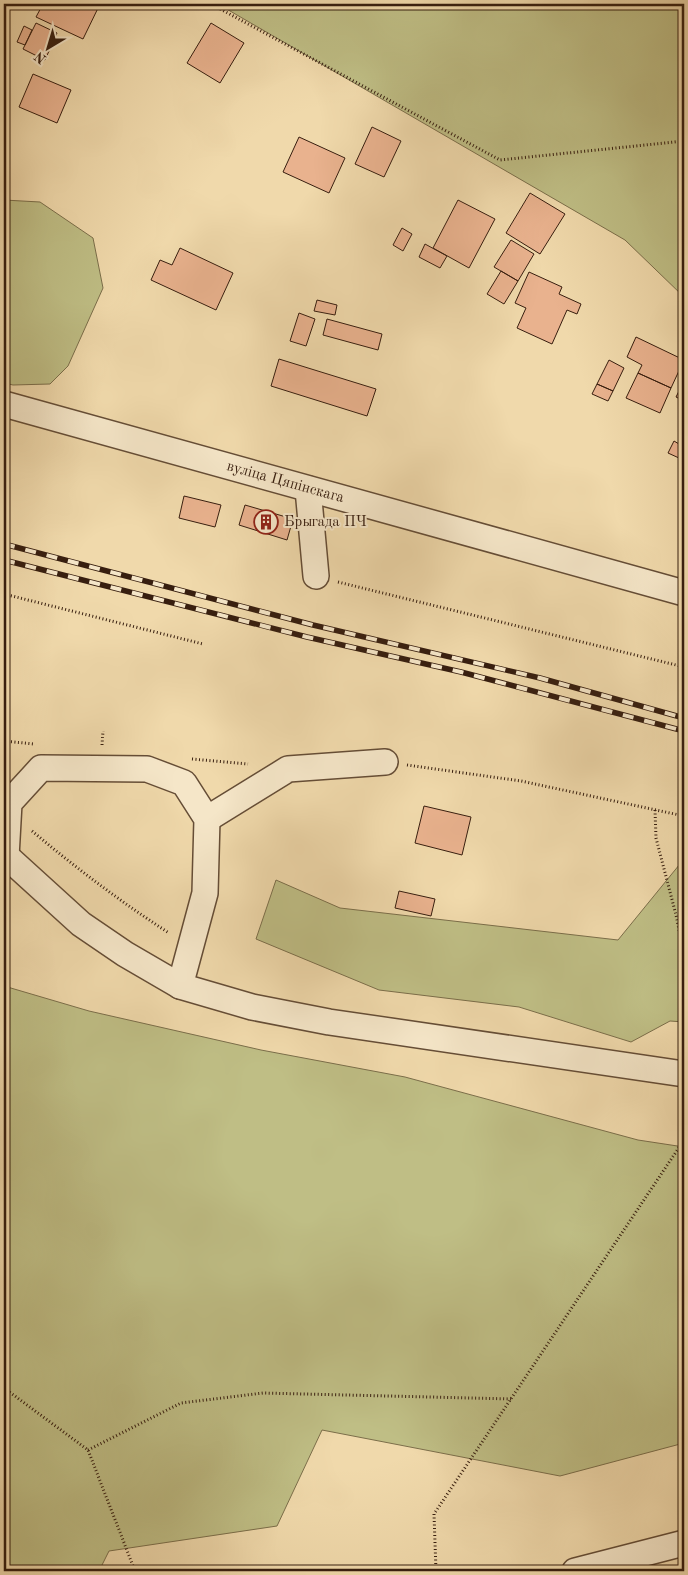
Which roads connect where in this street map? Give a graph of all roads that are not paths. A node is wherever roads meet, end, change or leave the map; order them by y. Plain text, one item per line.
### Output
1 (4, 404) edge
2 (308, 489) junction
3 (316, 576) road end
4 (684, 593) edge
5 (385, 762) road end
6 (207, 820) junction
7 (5, 855) edge
8 (180, 986) junction
9 (684, 1074) edge
10 (684, 1543) edge
11 (575, 1571) edge

1 - 2 street, вуліца Цяпінскага
2 - 3 street
2 - 4 street, вуліца Цяпінскага
5 - 6 street
6 - 7 street
6 - 8 street
7 - 8 street
8 - 9 street
10 - 11 street

